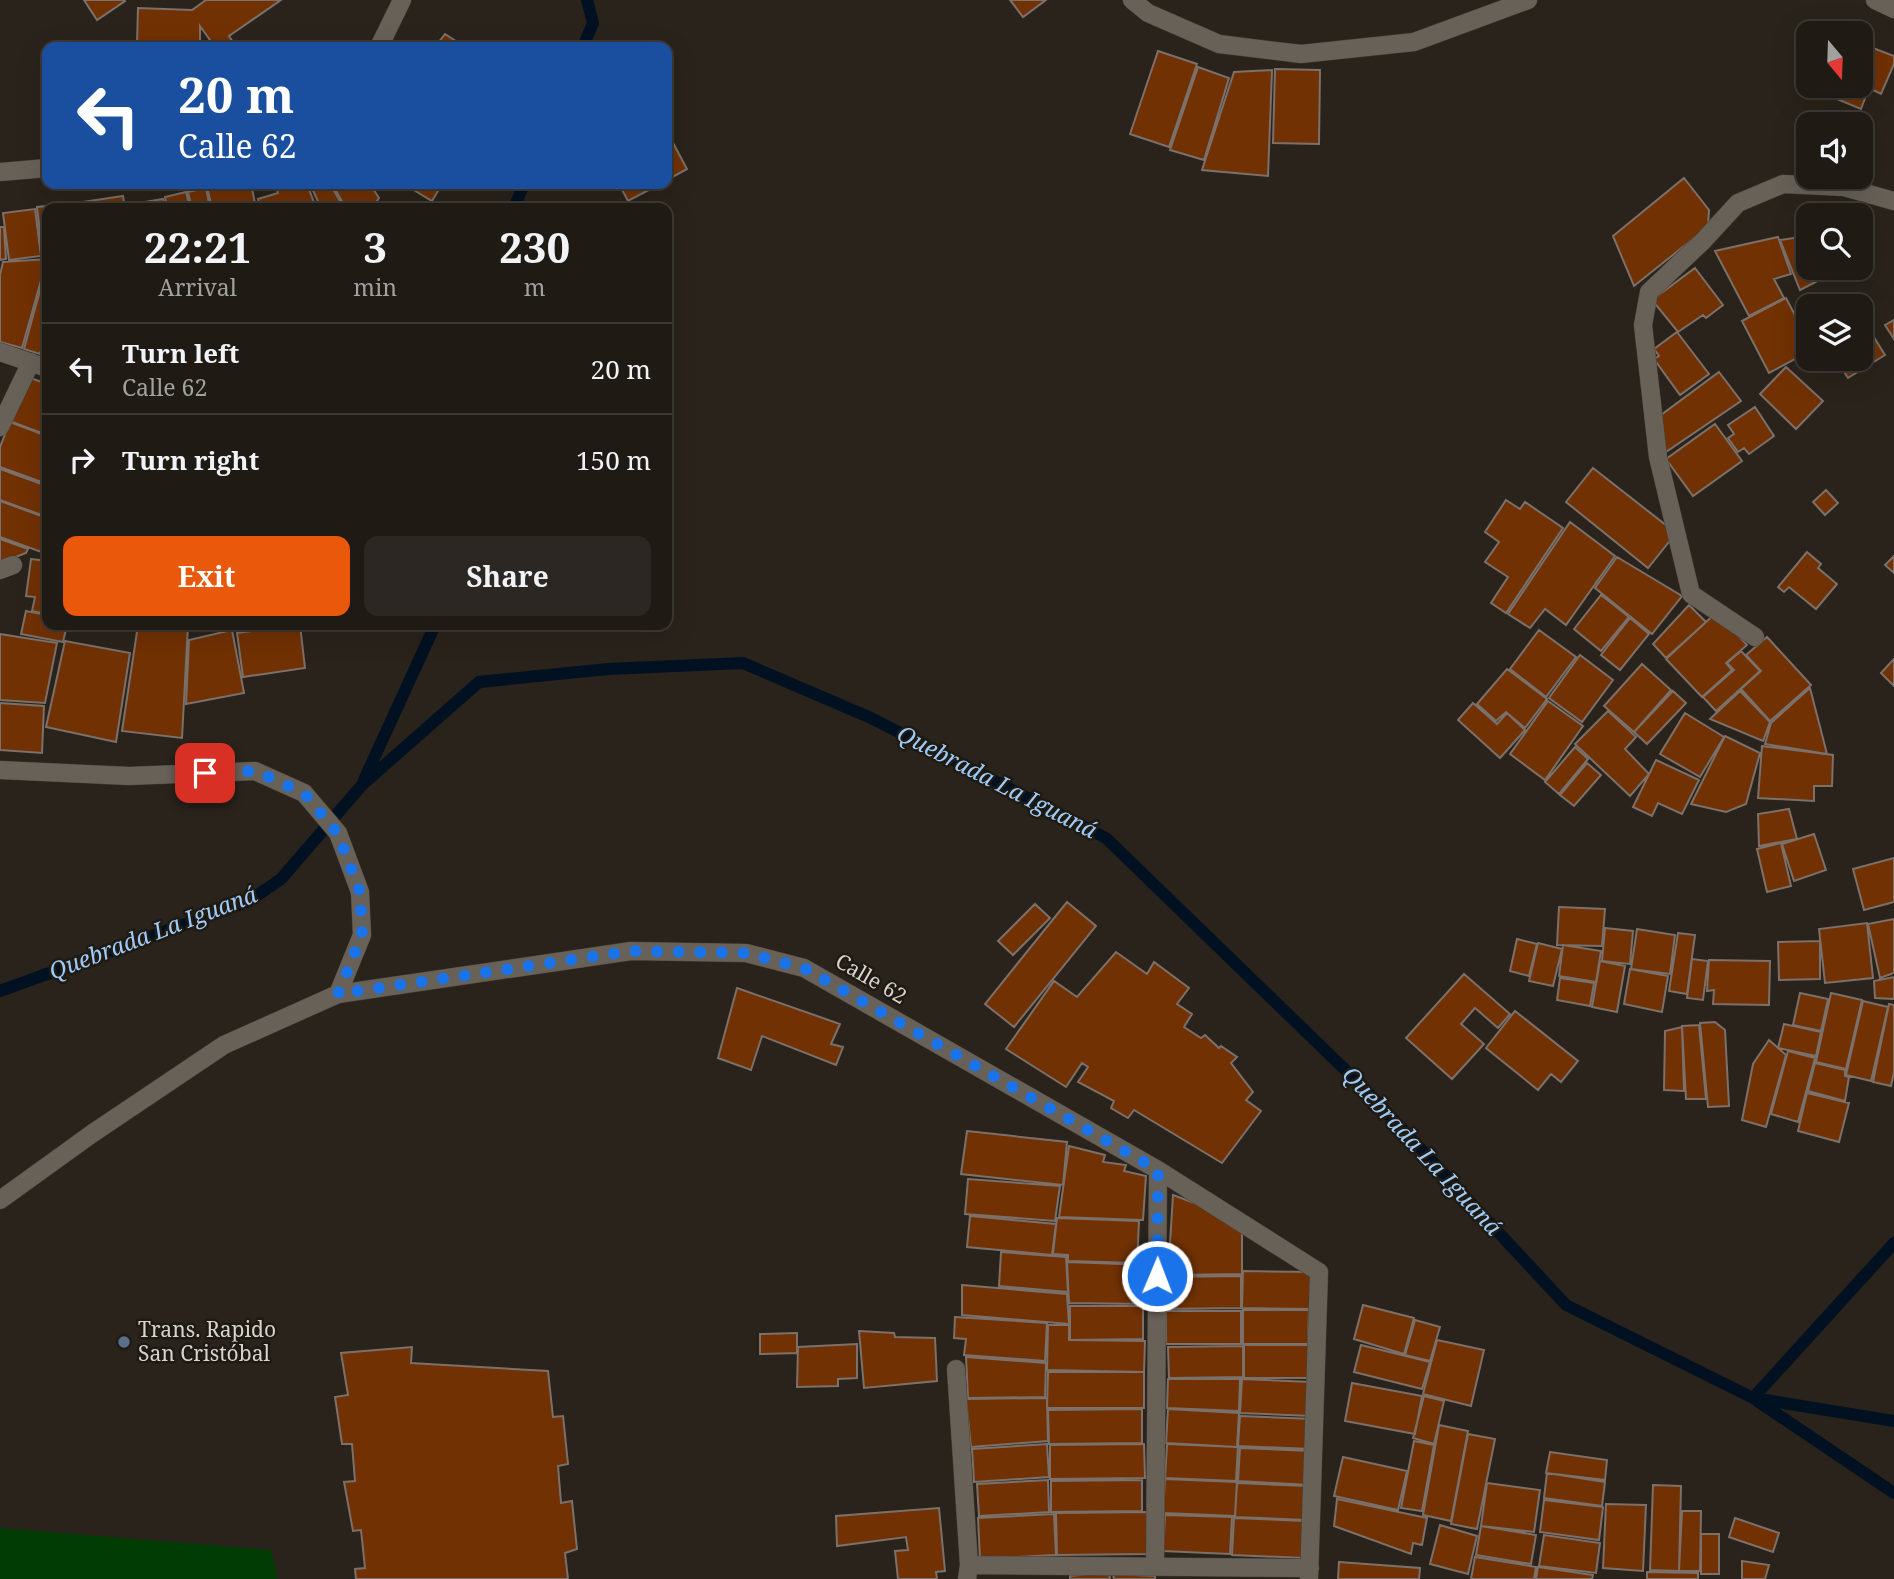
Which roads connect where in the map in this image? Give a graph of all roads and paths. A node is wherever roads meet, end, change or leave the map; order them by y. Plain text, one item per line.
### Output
1 (402, 0) edge
2 (1132, 0) edge
3 (1528, 0) edge
4 (1875, 0) edge
5 (1894, 9) edge
6 (381, 42) edge
7 (42, 168) edge
8 (0, 172) edge
9 (1894, 201) edge
10 (0, 352) edge
11 (39, 365) edge
12 (0, 428) edge
13 (1755, 637) dead end
14 (0, 770) edge
15 (338, 994) junction
16 (1158, 1170) junction
17 (0, 1200) edge
18 (956, 1368) dead end
19 (1155, 1567) junction
20 (968, 1572) edge
21 (1309, 1573) edge

1 - 6 street
2 - 3 street
4 - 5 street
7 - 8 street
9 - 13 street
10 - 11 street
11 - 12 street
14 - 15 street
15 - 16 street, Calle 62
15 - 17 street, Calle 62
16 - 19 street
16 - 21 street, Calle 62
18 - 20 street
19 - 20 street
19 - 21 street

